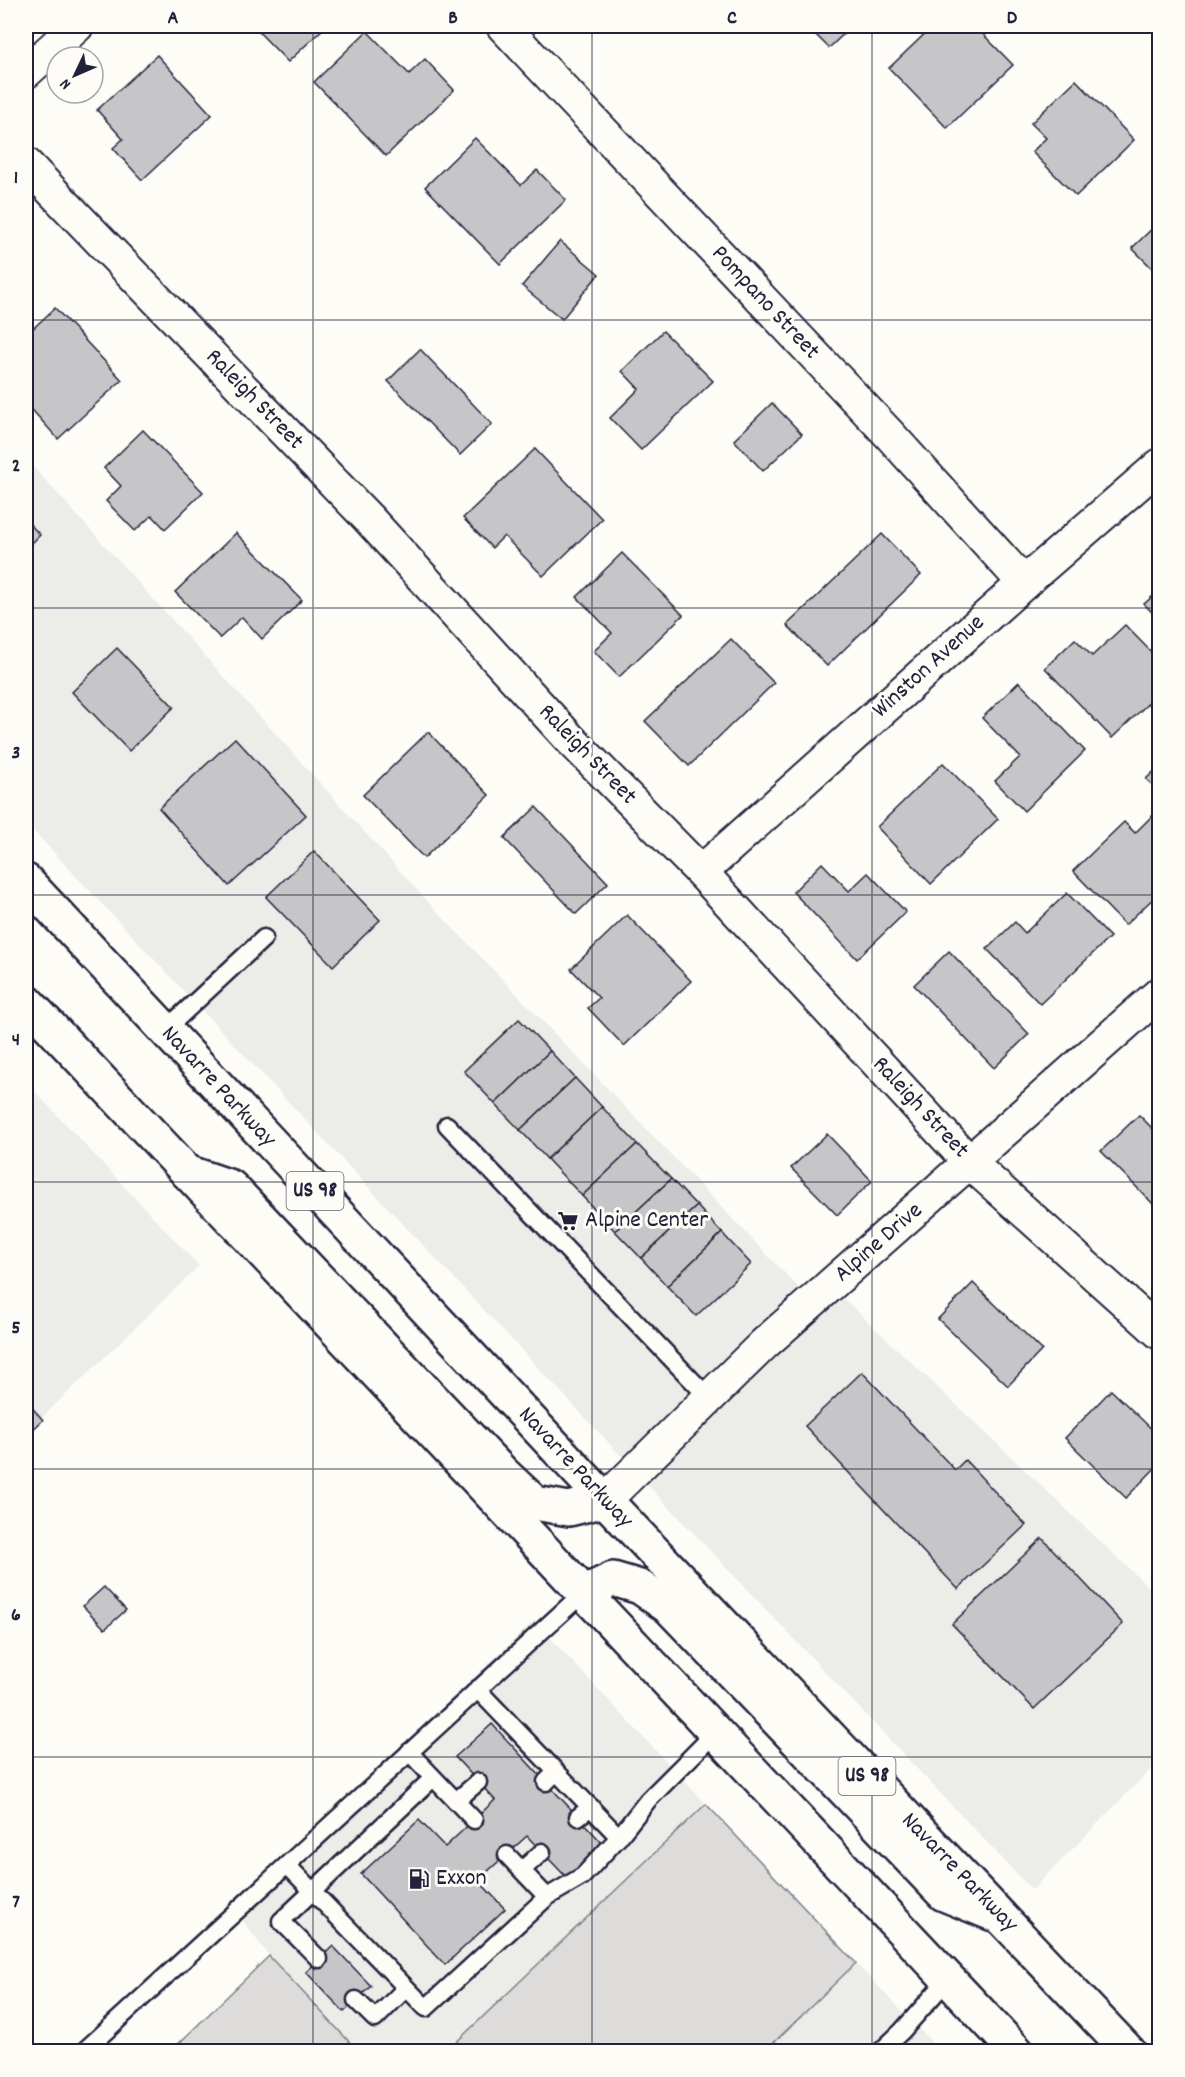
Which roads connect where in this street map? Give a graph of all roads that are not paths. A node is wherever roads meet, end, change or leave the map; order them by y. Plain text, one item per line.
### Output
1 (77, 26) edge
2 (504, 26) edge
3 (26, 72) edge
4 (26, 164) edge
5 (1160, 465) edge
6 (1024, 583) junction
7 (702, 872) junction
8 (26, 881) edge
9 (264, 938) dead end
10 (1160, 993) edge
11 (28, 1008) edge
12 (165, 1030) junction
13 (447, 1125) dead end
14 (970, 1163) junction
15 (184, 1171) junction
16 (1160, 1333) edge
17 (709, 1398) junction
18 (605, 1500) junction
19 (583, 1593) junction
20 (477, 1689) junction
21 (715, 1733) junction
22 (409, 1752) junction
23 (433, 1778) junction
24 (478, 1782) dead end
25 (456, 1802) junction
26 (474, 1820) dead end
27 (619, 1837) junction
28 (542, 1852) dead end
29 (507, 1855) dead end
30 (287, 1864) junction
31 (522, 1870) junction
32 (312, 1891) junction
33 (547, 1897) junction
34 (1003, 1918) junction
35 (319, 1959) dead end
36 (948, 1979) junction
37 (406, 1988) junction
38 (356, 2000) dead end
39 (83, 2052) edge
40 (880, 2052) edge
41 (1017, 2052) edge
42 (1129, 2052) edge

1 - 3 street
2 - 6 street, Pompano Street
4 - 7 street, Raleigh Street
5 - 6 street, Winston Avenue
6 - 7 street, Winston Avenue
7 - 14 street, Raleigh Street
8 - 12 highway, Navarre Parkway / US 98
9 - 12 lane
10 - 14 street, Alpine Drive
11 - 15 highway
12 - 18 highway, Navarre Parkway / US 98
13 - 17 lane
14 - 16 street, Raleigh Street
14 - 17 street, Alpine Drive
15 - 18 highway
15 - 19 highway
17 - 18 street, Alpine Drive
18 - 34 highway, Navarre Parkway / US 98
19 - 20 lane
19 - 21 highway
19 - 34 highway
20 - 22 lane
20 - 27 lane
21 - 27 lane
21 - 36 highway
22 - 23 lane
22 - 30 lane
23 - 25 lane
23 - 32 lane
24 - 25 lane
25 - 26 lane
27 - 33 lane
28 - 31 lane
29 - 31 lane
30 - 32 lane
30 - 39 lane
31 - 33 lane
32 - 35 lane
32 - 37 lane
33 - 37 lane
34 - 42 highway, Navarre Parkway / US 98
36 - 40 lane
36 - 41 highway
37 - 38 lane

